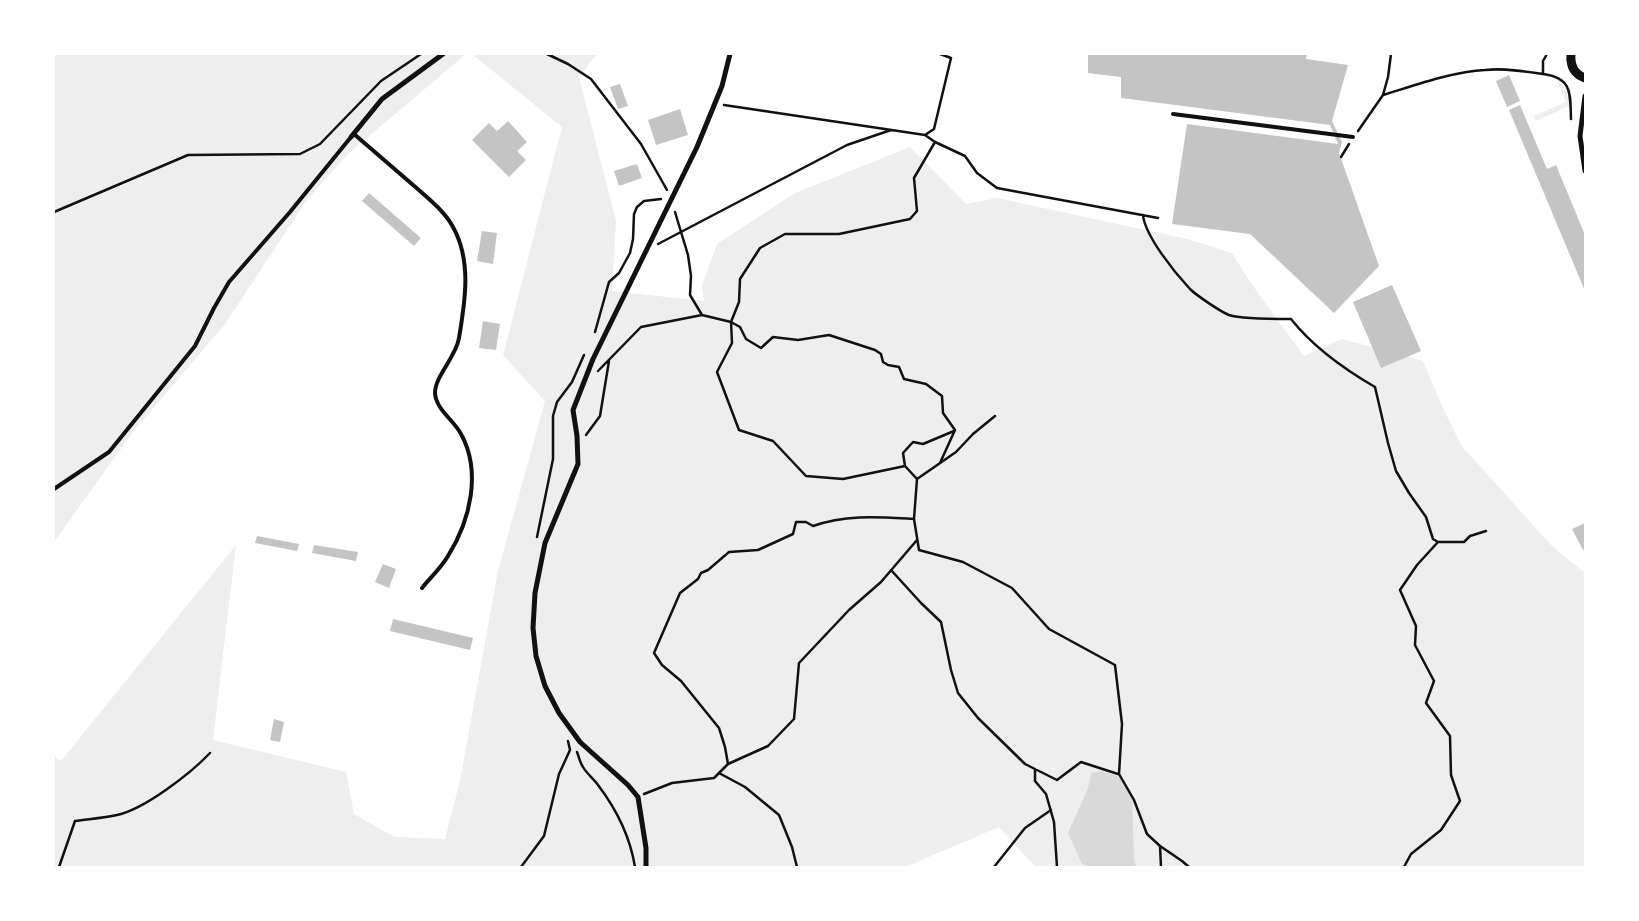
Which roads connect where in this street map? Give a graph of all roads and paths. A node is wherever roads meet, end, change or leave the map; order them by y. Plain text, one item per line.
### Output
1 (421, 54) edge
2 (443, 54) edge
3 (547, 54) edge
4 (730, 54) edge
5 (940, 54) edge
6 (1391, 54) edge
7 (1547, 54) edge
8 (1571, 54) edge
9 (1543, 74) junction
10 (1585, 78) edge
11 (1383, 95) junction
12 (1585, 96) edge
13 (715, 103) junction
14 (1173, 114) dead end
15 (1572, 119) dead end
16 (893, 130) junction
17 (353, 135) junction
18 (925, 135) junction
19 (1353, 137) junction
20 (934, 142) junction
21 (1341, 157) dead end
22 (1585, 171) edge
23 (671, 198) junction
24 (54, 212) edge
25 (1143, 215) junction
26 (1158, 218) dead end
27 (681, 232) junction
28 (646, 251) junction
29 (702, 315) junction
30 (731, 322) junction
31 (594, 338) dead end
32 (586, 350) dead end
33 (609, 360) junction
34 (596, 373) dead end
35 (995, 416) dead end
36 (955, 430) junction
37 (577, 446) junction
38 (940, 463) junction
39 (905, 466) junction
40 (917, 479) junction
41 (54, 488) edge
42 (914, 519) junction
43 (1486, 531) dead end
44 (917, 540) junction
45 (1438, 542) junction
46 (536, 543) dead end
47 (891, 570) junction
48 (422, 588) dead end
49 (574, 744) dead end
50 (577, 751) dead end
51 (210, 753) dead end
52 (728, 764) junction
53 (1035, 769) junction
54 (719, 773) junction
55 (1118, 774) junction
56 (638, 797) junction
57 (1051, 810) junction
58 (1160, 846) junction
59 (58, 867) edge
60 (521, 867) edge
61 (635, 867) edge
62 (646, 867) edge
63 (797, 867) edge
64 (994, 867) edge
65 (1058, 867) edge
66 (1161, 867) edge
67 (1189, 867) edge
68 (1404, 867) edge

1 - 24 path
2 - 17 street
3 - 23 path
4 - 13 street
5 - 18 path
6 - 11 path
7 - 9 path
8 - 10 street
9 - 11 path
9 - 15 path
11 - 19 path
12 - 22 street
13 - 16 path
13 - 23 street
14 - 19 lane
16 - 18 path
16 - 27 path
17 - 41 lane
17 - 48 lane
18 - 20 path
19 - 21 path
20 - 25 path
20 - 30 path
23 - 27 path
23 - 28 street
23 - 31 path
25 - 26 path
25 - 45 path
27 - 28 path
27 - 29 path
28 - 37 street
29 - 30 path
29 - 33 path
30 - 36 path
30 - 39 path
32 - 46 path
33 - 34 path
33 - 37 path
35 - 38 path
36 - 38 path
36 - 39 path
37 - 56 street
38 - 40 path
39 - 40 path
40 - 42 path
42 - 44 path
42 - 52 path
43 - 45 path
44 - 47 path
44 - 55 path
45 - 68 path
47 - 52 path
47 - 53 path
49 - 60 path
50 - 61 path
51 - 59 path
52 - 54 path
53 - 55 path
53 - 57 path
54 - 56 path
54 - 63 path
55 - 58 path
56 - 62 street
57 - 64 path
57 - 65 path
58 - 66 path
58 - 67 path

